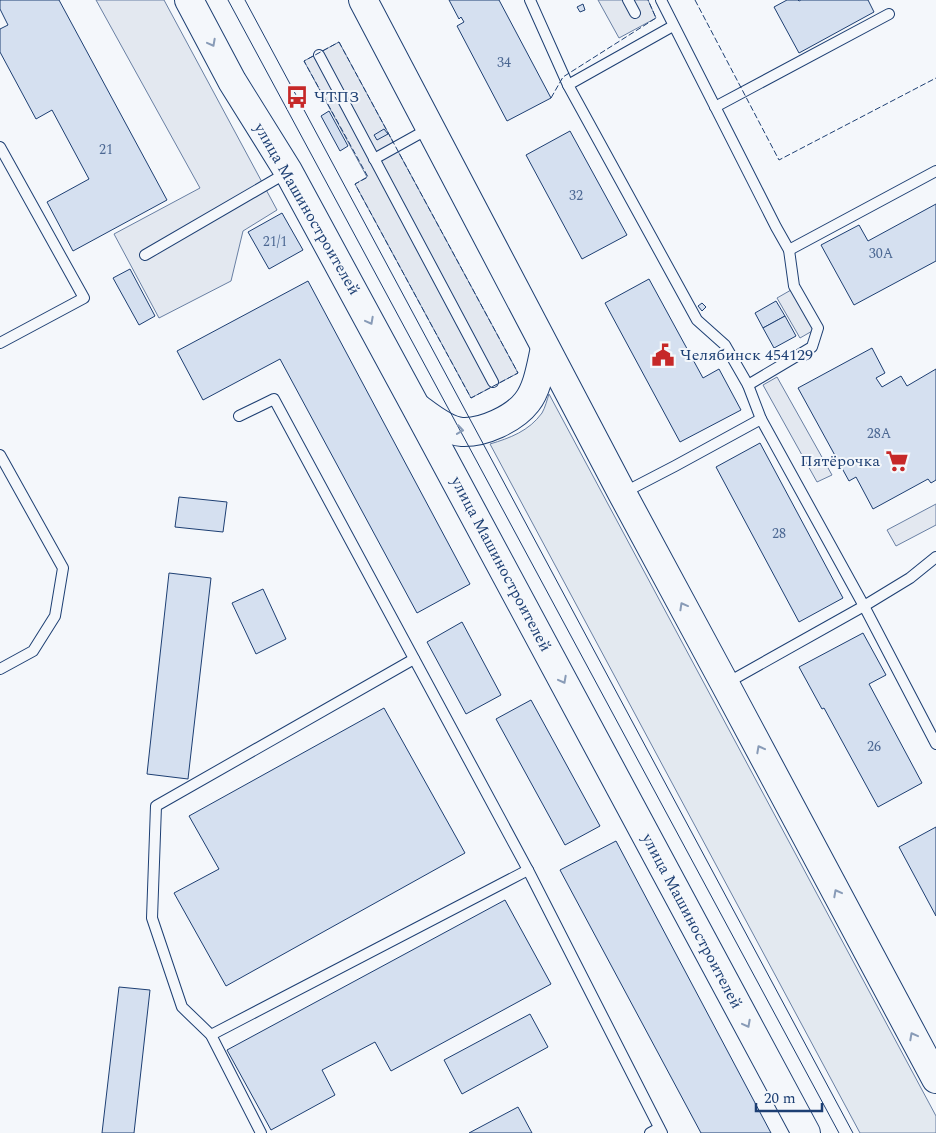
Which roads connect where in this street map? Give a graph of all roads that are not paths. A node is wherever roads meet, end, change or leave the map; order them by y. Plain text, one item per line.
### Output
1 (189, 0) edge
2 (363, 0) edge
3 (530, 0) edge
4 (628, 0) edge
5 (661, 0) edge
6 (635, 12) dead end
7 (889, 14) dead end
8 (674, 26) junction
9 (319, 55) dead end
10 (568, 85) junction
11 (715, 107) junction
12 (430, 128) junction
13 (0, 146) edge
14 (374, 158) junction
15 (288, 171) junction
16 (936, 171) edge
17 (789, 250) junction
18 (145, 255) dead end
19 (0, 343) edge
20 (545, 348) junction
21 (493, 382) dead end
22 (748, 384) junction
23 (417, 409) junction
24 (239, 416) dead end
25 (762, 419) junction
26 (0, 455) edge
27 (622, 493) junction
28 (936, 557) edge
29 (864, 606) junction
30 (414, 659) junction
31 (0, 669) edge
32 (726, 684) junction
33 (936, 744) edge
34 (528, 870) junction
35 (211, 1035) junction
36 (936, 1080) edge
37 (657, 1131) edge
38 (261, 1133) edge
39 (806, 1133) edge

1 -> 15 main road, улица Машиностроителей
2 - 12 main road
3 - 10 lane
4 - 6 lane
5 - 8 lane
7 - 11 lane
8 - 10 lane
8 - 11 lane
9 - 14 lane
10 - 22 lane
11 - 17 lane
12 - 14 lane
12 - 20 main road
13 - 19 lane
14 - 21 lane
15 - 18 lane
15 -> 23 main road, улица Машиностроителей
16 - 17 lane
17 - 22 lane
23 -> 20 main road
20 - 27 main road
22 - 25 lane
23 -> 39 main road, улица Машиностроителей
24 - 30 lane
25 - 27 lane
25 - 29 lane
26 - 31 lane
32 -> 27 main road
28 - 29 lane
29 - 32 lane
29 - 33 lane
30 - 34 lane
30 - 35 lane
36 -> 32 main road
34 - 35 lane
34 - 37 lane
35 - 38 lane

